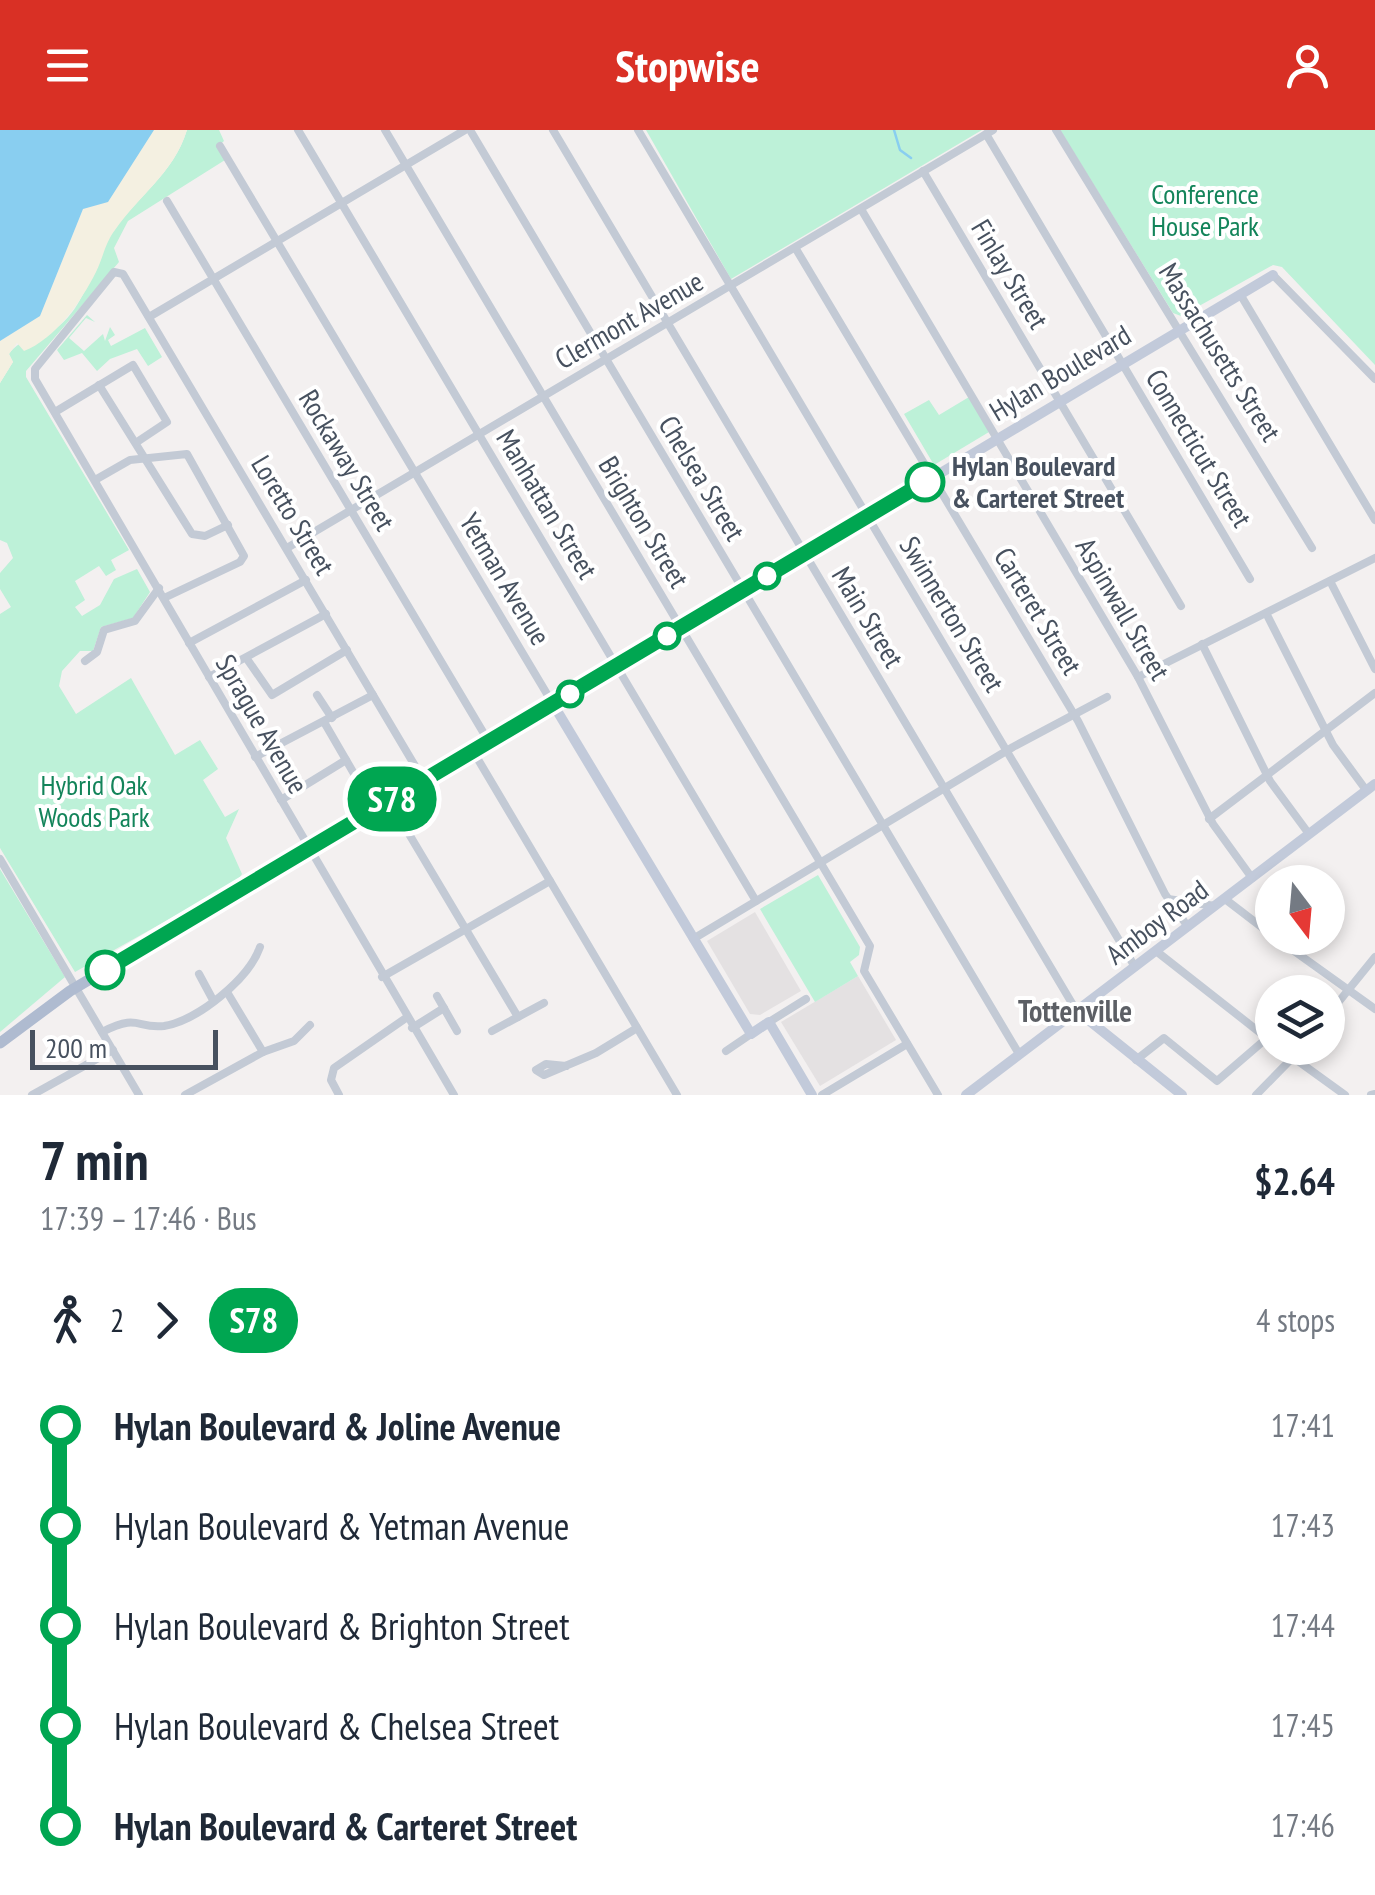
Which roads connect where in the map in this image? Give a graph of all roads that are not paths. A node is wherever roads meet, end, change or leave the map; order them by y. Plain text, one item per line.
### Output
1 (298, 130) edge
2 (386, 130) edge
3 (467, 130) edge
4 (553, 130) edge
5 (638, 130) edge
6 (1056, 130) edge
7 (990, 132) edge
8 (220, 146) dead end
9 (405, 164) junction
10 (923, 171) junction
11 (167, 200) dead end
12 (341, 202) junction
13 (861, 210) junction
14 (277, 240) junction
15 (796, 249) junction
16 (1274, 274) joint
17 (213, 279) junction
18 (730, 287) junction
19 (1240, 294) junction
20 (149, 317) junction
21 (667, 322) junction
22 (1180, 330) junction
23 (606, 358) junction
24 (1123, 364) junction
25 (34, 374) joint
26 (1375, 379) edge
27 (99, 385) junction
28 (543, 396) junction
29 (1060, 402) junction
30 (54, 412) junction
31 (479, 434) junction
32 (998, 439) junction
33 (137, 442) junction
34 (146, 459) junction
35 (415, 472) junction
36 (933, 477) junction
37 (95, 480) junction
38 (351, 510) junction
39 (867, 516) junction
40 (1375, 520) edge
41 (228, 525) junction
42 (287, 548) junction
43 (1312, 548) dead end
44 (805, 554) junction
45 (1375, 558) edge
46 (1250, 579) dead end
47 (306, 580) junction
48 (1330, 580) junction
49 (158, 588) junction
50 (743, 590) junction
51 (164, 598) junction
52 (1181, 606) dead end
53 (1266, 612) junction
54 (326, 614) junction
55 (681, 628) junction
56 (189, 643) junction
57 (1202, 644) junction
58 (347, 650) junction
59 (246, 659) junction
60 (84, 661) dead end
61 (616, 666) junction
62 (1375, 669) edge
63 (1138, 677) junction
64 (209, 678) junction
65 (1375, 694) edge
66 (318, 695) dead end
67 (373, 695) junction
68 (1107, 696) dead end
69 (553, 704) junction
70 (1073, 714) junction
71 (328, 720) junction
72 (1325, 731) junction
73 (489, 742) junction
74 (473, 751) junction
75 (1007, 751) junction
76 (255, 756) junction
77 (346, 760) junction
78 (1266, 775) junction
79 (424, 780) junction
80 (360, 784) dead end
81 (1371, 787) edge
82 (944, 789) junction
83 (281, 800) junction
84 (1210, 819) junction
85 (883, 826) junction
86 (406, 829) dead end
87 (1310, 834) junction
88 (308, 849) junction
89 (0, 859) edge
90 (820, 863) junction
91 (1252, 878) junction
92 (550, 881) junction
93 (1168, 899) junction
94 (756, 902) junction
95 (1220, 902) junction
96 (1255, 924) edge
97 (1188, 927) junction
98 (466, 929) junction
99 (694, 939) junction
100 (260, 946) dead end
101 (1156, 952) junction
102 (1300, 955) edge
103 (1375, 958) edge
104 (1135, 968) junction
105 (199, 974) dead end
106 (382, 977) junction
107 (76, 987) junction
108 (1349, 990) junction
109 (227, 992) junction
110 (1345, 995) edge
111 (437, 996) dead end
112 (213, 1000) junction
113 (806, 1000) dead end
114 (544, 1002) dead end
115 (444, 1008) junction
116 (1375, 1009) edge
117 (1076, 1010) junction
118 (518, 1017) junction
119 (406, 1018) junction
120 (769, 1022) junction
121 (310, 1025) dead end
122 (412, 1028) junction
123 (638, 1028) junction
124 (1255, 1028) edge
125 (457, 1030) dead end
126 (492, 1031) dead end
127 (102, 1032) junction
128 (751, 1034) junction
129 (0, 1044) edge
130 (907, 1044) junction
131 (112, 1050) junction
132 (726, 1050) dead end
133 (263, 1052) junction
134 (1255, 1052) edge
135 (1019, 1054) junction
136 (1136, 1060) junction
137 (1286, 1065) edge
138 (1305, 1065) edge
139 (566, 1066) dead end
140 (32, 1095) edge
141 (139, 1095) edge
142 (184, 1095) edge
143 (339, 1095) edge
144 (454, 1095) edge
145 (677, 1095) edge
146 (812, 1095) edge
147 (822, 1095) edge
148 (938, 1095) edge
149 (966, 1095) edge
150 (1182, 1095) edge
151 (1256, 1095) edge
152 (1345, 1095) edge

1 - 12 street, Manhattan Street
2 - 9 street, Brighton Street
3 - 9 street
3 - 23 street, Chelsea Street
4 - 21 street, Main Street
5 - 18 street, Swinnerton Street
6 - 22 street, Massachusetts Street
7 - 10 street, Clermont Avenue
7 - 24 street, Connecticut Street
8 - 14 street, Yetman Avenue
9 - 12 street
9 - 28 street, Brighton Street
10 - 13 street, Clermont Avenue
10 - 29 street, Finlay Street
11 - 17 street, Rockaway Street
12 - 14 street
12 - 31 street, Manhattan Street
13 - 15 street, Clermont Avenue
13 - 32 street, Aspinwall Street
14 - 17 street
14 - 35 street, Yetman Avenue
15 - 18 street, Clermont Avenue
15 - 36 street, Carteret Street
16 - 19 street, Hylan Boulevard
16 - 26 street
17 - 20 street
17 - 38 street, Rockaway Street
18 - 21 street, Clermont Avenue
18 - 39 street, Swinnerton Street
19 - 22 street, Hylan Boulevard
19 - 40 street
20 - 25 street, Loretto Street
20 - 42 street, Loretto Street
21 - 23 street, Clermont Avenue
21 - 44 street, Main Street
22 - 24 street, Hylan Boulevard
22 - 43 street, Massachusetts Street
23 - 28 street, Clermont Avenue
23 - 50 street, Chelsea Street
24 - 29 street, Hylan Boulevard
24 - 46 street, Connecticut Street
25 - 30 street, Sprague Avenue
27 - 30 street
27 - 33 street
27 - 33 street
28 - 31 street, Clermont Avenue
28 - 55 street, Brighton Street
29 - 32 street, Hylan Boulevard
29 - 52 street, Finlay Street
30 - 37 street, Sprague Avenue
31 - 35 street, Clermont Avenue
31 - 61 street, Manhattan Street
32 - 36 street, Hylan Boulevard
32 - 63 street, Aspinwall Street
33 - 34 street
34 - 37 street
34 - 41 street
34 - 41 street
35 - 38 street, Clermont Avenue
35 - 69 street, Yetman Avenue
36 - 39 street, Hylan Boulevard
36 - 70 street, Carteret Street
37 - 49 street, Sprague Avenue
38 - 42 street, Clermont Avenue
38 - 73 street, Rockaway Street
39 - 44 street, Hylan Boulevard
39 - 75 street, Swinnerton Street
41 - 51 street
42 - 47 street, Loretto Street
44 - 50 street, Hylan Boulevard
44 - 82 street, Main Street
45 - 48 street
47 - 54 street, Loretto Street
47 - 56 street
48 - 53 street
48 - 62 street
49 - 51 street, Sprague Avenue
49 - 60 street
50 - 55 street, Hylan Boulevard
50 - 85 street, Chelsea Street
51 - 56 street, Sprague Avenue
53 - 57 street
53 - 72 street
54 - 58 street, Loretto Street
54 - 59 street
55 - 61 street, Hylan Boulevard
55 - 90 street, Brighton Street
56 - 64 street, Sprague Avenue
57 - 63 street
57 - 78 street
58 - 59 street
58 - 67 street, Loretto Street
59 - 64 street
61 - 69 street, Hylan Boulevard
61 - 94 street, Manhattan Street
63 - 84 street, Aspinwall Street
64 - 76 street, Sprague Avenue
65 - 72 street
66 - 71 street
67 - 71 street
67 - 79 street, Loretto Street
68 - 70 street
69 - 73 main road, Hylan Boulevard
69 - 99 street, Yetman Avenue
70 - 75 street
70 - 93 street, Carteret Street
71 - 76 street
71 - 77 street
72 - 78 street
72 - 81 street
73 - 74 main road, Hylan Boulevard
74 - 79 main road, Hylan Boulevard
74 - 92 street
75 - 82 street
75 - 104 street, Swinnerton Street
76 - 83 street, Sprague Avenue
77 - 80 street
77 - 83 street
78 - 84 street
78 - 87 street
79 - 88 main road, Hylan Boulevard
81 - 87 street, Amboy Road
82 - 85 street
82 - 117 street, Main Street
83 - 88 street, Sprague Avenue
84 - 91 street, Aspinwall Street
85 - 90 street
85 - 135 street, Chelsea Street
86 - 98 street
87 - 91 street, Amboy Road
88 - 106 street, Sprague Avenue
88 - 107 main road, Hylan Boulevard
89 - 107 street
90 - 94 street
90 - 130 street, Brighton Street
91 - 95 street, Amboy Road
92 - 98 street
92 - 123 street
93 - 95 street
93 - 97 street, Carteret Street
94 - 99 street
95 - 96 street
95 - 97 street, Amboy Road
97 - 101 street, Amboy Road
98 - 106 street
98 - 118 street
99 - 128 street, Yetman Avenue
100 - 109 street
101 - 104 street, Amboy Road
101 - 124 street
102 - 108 street
103 - 108 street
104 - 117 street, Amboy Road
105 - 112 street
106 - 119 street, Sprague Avenue
107 - 127 street
107 - 129 main road, Hylan Boulevard
108 - 110 street
108 - 116 street
109 - 112 street
109 - 133 street
111 - 115 street
112 - 127 street
113 - 120 street
114 - 118 street
115 - 122 street
115 - 125 street
117 - 135 street, Amboy Road
117 - 136 street, Main Street
118 - 126 street
119 - 122 street, Sprague Avenue
119 - 143 street
120 - 128 street
120 - 146 street
121 - 133 street
122 - 144 street, Sprague Avenue
123 - 139 street
123 - 145 street
127 - 131 street
128 - 132 street
130 - 147 street
130 - 148 street, Brighton Street
131 - 140 street
131 - 141 street
133 - 142 street
134 - 136 street
135 - 149 street, Amboy Road
136 - 150 street, Main Street
137 - 151 street
138 - 152 street

